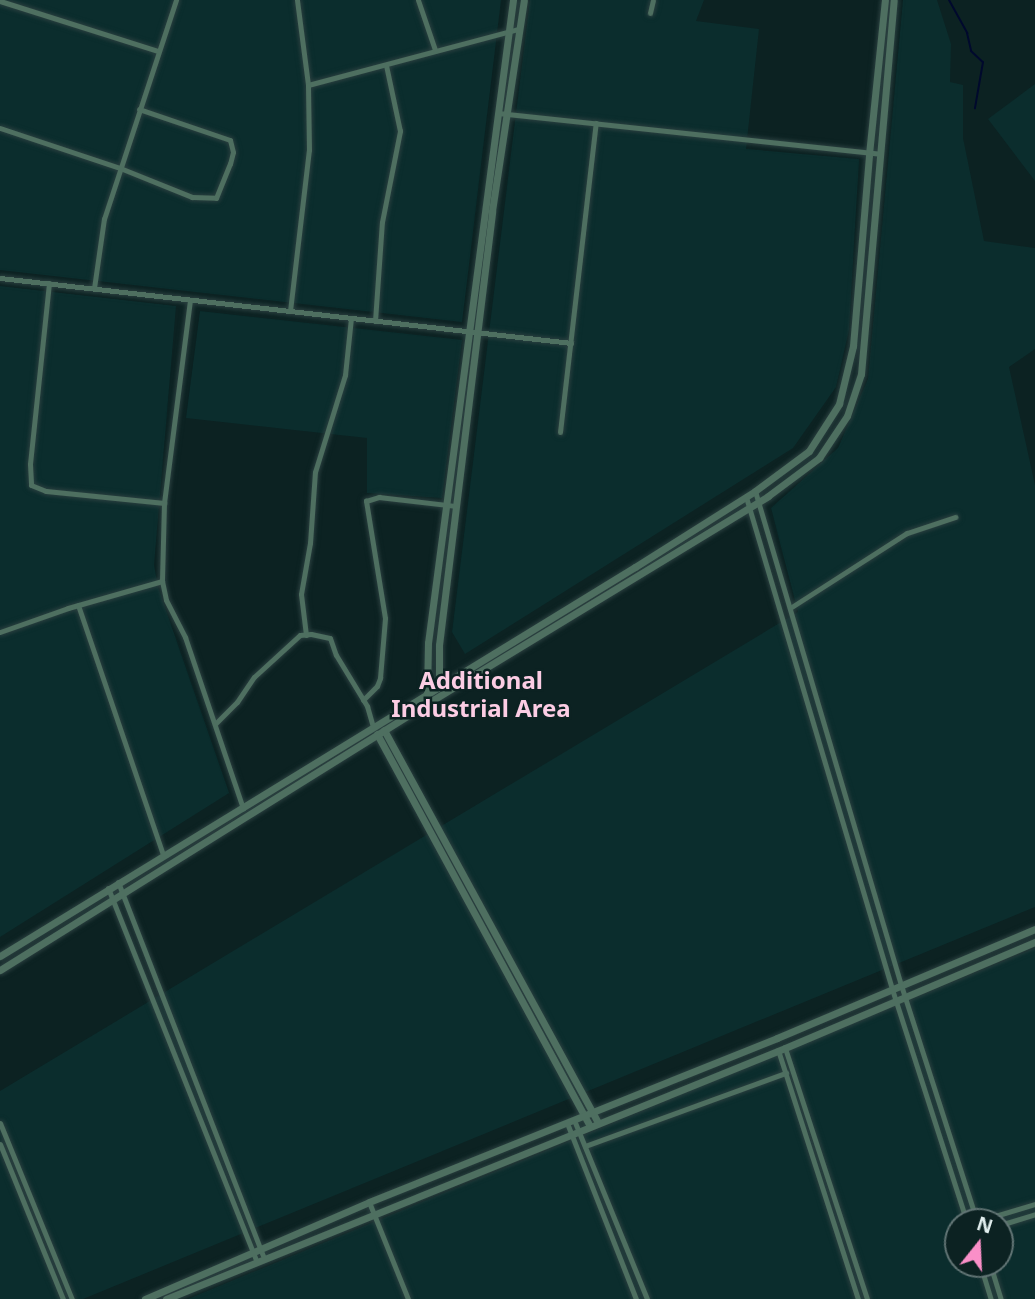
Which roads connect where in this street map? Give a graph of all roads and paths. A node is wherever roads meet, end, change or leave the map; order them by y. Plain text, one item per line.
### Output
1 (176, 0) edge
2 (297, 0) edge
3 (418, 0) edge
4 (513, 0) edge
5 (524, 0) edge
6 (653, 0) edge
7 (885, 0) edge
8 (894, 0) edge
9 (0, 1) edge
10 (650, 13) dead end
11 (510, 29) junction
12 (519, 29) junction
13 (435, 50) junction
14 (158, 51) junction
15 (386, 65) junction
16 (308, 85) junction
17 (139, 109) junction
18 (498, 113) junction
19 (507, 113) junction
20 (596, 123) junction
21 (0, 128) edge
22 (869, 154) junction
23 (880, 154) junction
24 (120, 167) junction
25 (0, 278) edge
26 (49, 283) junction
27 (94, 288) junction
28 (190, 300) junction
29 (290, 311) junction
30 (351, 318) junction
31 (375, 321) junction
32 (470, 332) junction
33 (480, 333) junction
34 (571, 344) junction
35 (560, 432) dead end
36 (755, 491) junction
37 (746, 497) junction
38 (758, 502) junction
39 (164, 503) junction
40 (446, 505) junction
41 (456, 506) junction
42 (749, 507) junction
43 (955, 517) dead end
44 (162, 581) junction
45 (78, 605) junction
46 (790, 608) junction
47 (0, 632) edge
48 (306, 635) junction
49 (439, 686) junction
50 (427, 692) junction
51 (440, 696) junction
52 (363, 699) junction
53 (428, 702) junction
54 (215, 724) junction
55 (377, 725) junction
56 (381, 734) junction
57 (242, 806) junction
58 (247, 817) junction
59 (163, 854) junction
60 (867, 872) junction
61 (858, 875) junction
62 (118, 883) junction
63 (108, 888) junction
64 (123, 895) junction
65 (113, 900) junction
66 (1035, 929) edge
67 (1035, 942) edge
68 (0, 956) edge
69 (0, 970) edge
70 (901, 985) junction
71 (892, 989) junction
72 (905, 995) junction
73 (895, 999) junction
74 (782, 1049) junction
75 (786, 1073) junction
76 (593, 1112) junction
77 (584, 1115) junction
78 (570, 1121) junction
79 (598, 1122) junction
80 (0, 1123) edge
81 (590, 1126) junction
82 (575, 1133) junction
83 (0, 1144) edge
84 (585, 1146) junction
85 (369, 1202) junction
86 (1035, 1204) edge
87 (962, 1208) edge
88 (972, 1208) edge
89 (1014, 1210) edge
90 (373, 1213) junction
91 (1035, 1214) edge
92 (1014, 1221) edge
93 (257, 1252) junction
94 (261, 1261) junction
95 (984, 1278) edge
96 (994, 1278) edge
97 (63, 1299) edge
98 (72, 1299) edge
99 (145, 1299) edge
100 (166, 1299) edge
101 (408, 1299) edge
102 (636, 1299) edge
103 (647, 1299) edge
104 (858, 1299) edge
105 (867, 1299) edge
106 (991, 1299) edge
107 (1001, 1299) edge

1 - 14 street
2 - 16 street
3 - 13 street
4 - 11 street
5 - 12 street
6 - 10 street
7 - 22 street
8 - 23 street
9 - 14 street
11 - 12 street
11 - 13 street
11 - 18 street
12 - 19 street
13 - 15 street
14 - 17 street
15 - 16 street
15 - 31 street
16 - 29 street
17 - 24 street
17 - 24 street
18 - 19 street
18 - 32 street
19 - 20 street
19 - 33 street
20 - 22 street
20 - 34 street
21 - 24 street
22 - 23 street
22 - 36 street
23 - 38 street
24 - 27 street
25 - 26 street
26 - 27 street
26 - 39 street
27 - 28 street
28 - 29 street
28 - 39 street
29 - 30 street
30 - 31 street
30 - 48 street
31 - 32 street
32 - 33 street
32 - 40 street
33 - 34 street
33 - 41 street
34 - 35 street
36 - 37 street
36 - 38 street
37 - 42 street
37 - 49 street
38 - 42 street
38 - 46 street
39 - 44 street
40 - 41 street
40 - 50 street
40 - 52 street
41 - 49 street
42 - 51 street
42 - 61 street
43 - 46 street
44 - 45 street
44 - 54 street
45 - 47 street
45 - 59 street
46 - 60 street
48 - 52 street
48 - 54 street
49 - 50 street
49 - 51 street
50 - 53 street
50 - 55 street
51 - 53 street
52 - 55 street
53 - 56 street
54 - 57 street
55 - 56 street
55 - 57 street
56 - 58 street
56 - 76 street
56 - 77 street
57 - 58 street
57 - 59 street
58 - 64 street
59 - 62 street
60 - 61 street
60 - 70 street
61 - 71 street
62 - 63 street
62 - 64 street
63 - 65 street
63 - 68 street
64 - 65 street
64 - 93 street
65 - 69 street
65 - 93 street
66 - 70 street
67 - 72 street
70 - 71 street
70 - 72 street
71 - 73 street
71 - 76 street
72 - 73 street
72 - 88 street
73 - 74 street
73 - 87 street
74 - 75 street
74 - 79 street
74 - 105 street
75 - 84 street
75 - 104 street
76 - 77 street
76 - 79 street
77 - 78 street
77 - 81 street
78 - 82 street
78 - 85 street
79 - 81 street
80 - 98 street
81 - 82 street
82 - 84 street
82 - 90 street
82 - 102 street
83 - 97 street
84 - 103 street
85 - 90 street
85 - 93 street
86 - 89 street
90 - 94 street
90 - 101 street
91 - 92 street
93 - 94 street
93 - 99 street
94 - 100 street
95 - 106 street
96 - 107 street

